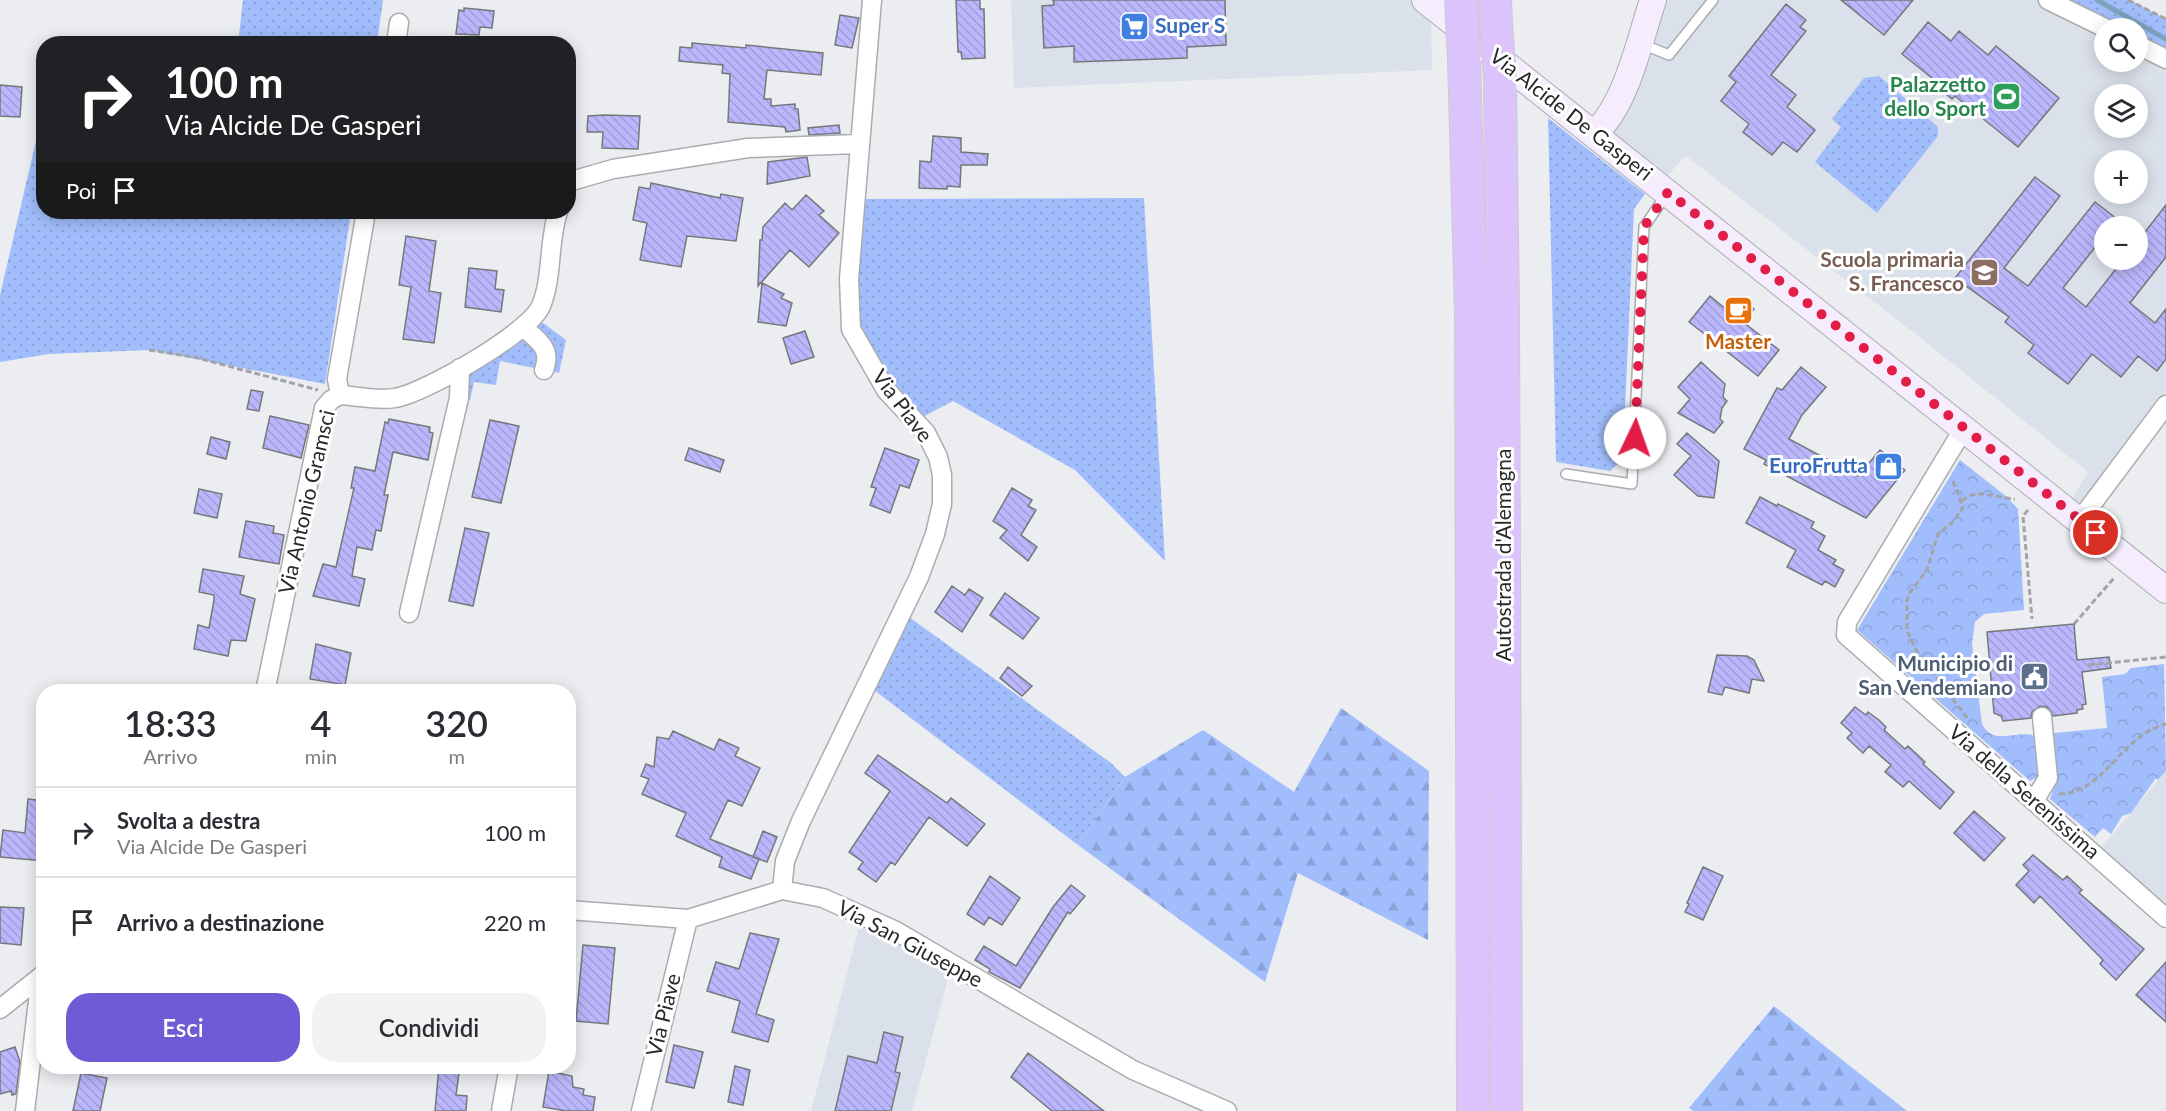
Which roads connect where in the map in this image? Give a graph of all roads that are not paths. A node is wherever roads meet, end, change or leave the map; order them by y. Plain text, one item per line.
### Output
1 (872, 0) edge
2 (1425, 0) edge
3 (1461, 0) edge
4 (1653, 0) edge
5 (1713, 0) edge
6 (2048, 0) edge
7 (1496, 12) edge
8 (399, 23) dead end
9 (2094, 23) edge
10 (397, 36) edge
11 (1638, 43) junction
12 (2148, 50) edge
13 (2166, 59) edge
14 (1595, 133) junction
15 (858, 144) junction
16 (576, 180) edge
17 (1668, 192) junction
18 (365, 219) edge
19 (556, 219) edge
20 (524, 328) junction
21 (460, 368) junction
22 (544, 370) dead end
23 (340, 395) junction
24 (2166, 405) edge
25 (1964, 428) junction
26 (1566, 474) dead end
27 (2079, 520) junction
28 (2166, 590) edge
29 (409, 613) dead end
30 (267, 684) edge
31 (2042, 717) dead end
32 (2034, 801) junction
33 (782, 890) junction
34 (576, 911) edge
35 (2166, 918) edge
36 (688, 920) junction
37 (36, 980) edge
38 (0, 1009) edge
39 (36, 1026) edge
40 (508, 1074) edge
41 (26, 1111) edge
42 (501, 1111) edge
43 (641, 1111) edge
44 (1227, 1111) edge
45 (1473, 1111) edge
46 (1506, 1111) edge

1 - 15 street, Via Piave
2 - 14 street, Via Alcide De Gasperi
3 - 45 highway, Autostrada d'Alemagna, bridge
4 - 11 street
5 - 11 lane
6 - 9 street
7 - 46 highway, Autostrada d'Alemagna, bridge
8 - 10 street
11 - 14 street
12 - 13 street
14 - 17 street, Via Alcide De Gasperi
15 - 16 street
15 - 33 street, Via Piave
17 - 25 street, Via Alcide De Gasperi
17 - 26 lane
18 - 23 street, Via Antonio Gramsci
19 - 20 street
20 - 21 street
20 - 22 street
21 - 23 street
21 - 29 street
23 - 30 street, Via Antonio Gramsci
24 - 27 street
25 - 27 street, Via Alcide De Gasperi
25 - 32 street, Via della Serenissima
27 - 28 street, Via Alcide De Gasperi
31 - 32 street
32 - 35 street, Via della Serenissima
33 - 36 street, Via San Giuseppe
33 - 44 street, Via San Giuseppe
34 - 36 street, Via San Giuseppe
36 - 43 street, Via Piave
37 - 38 street
39 - 41 street
40 - 42 street

